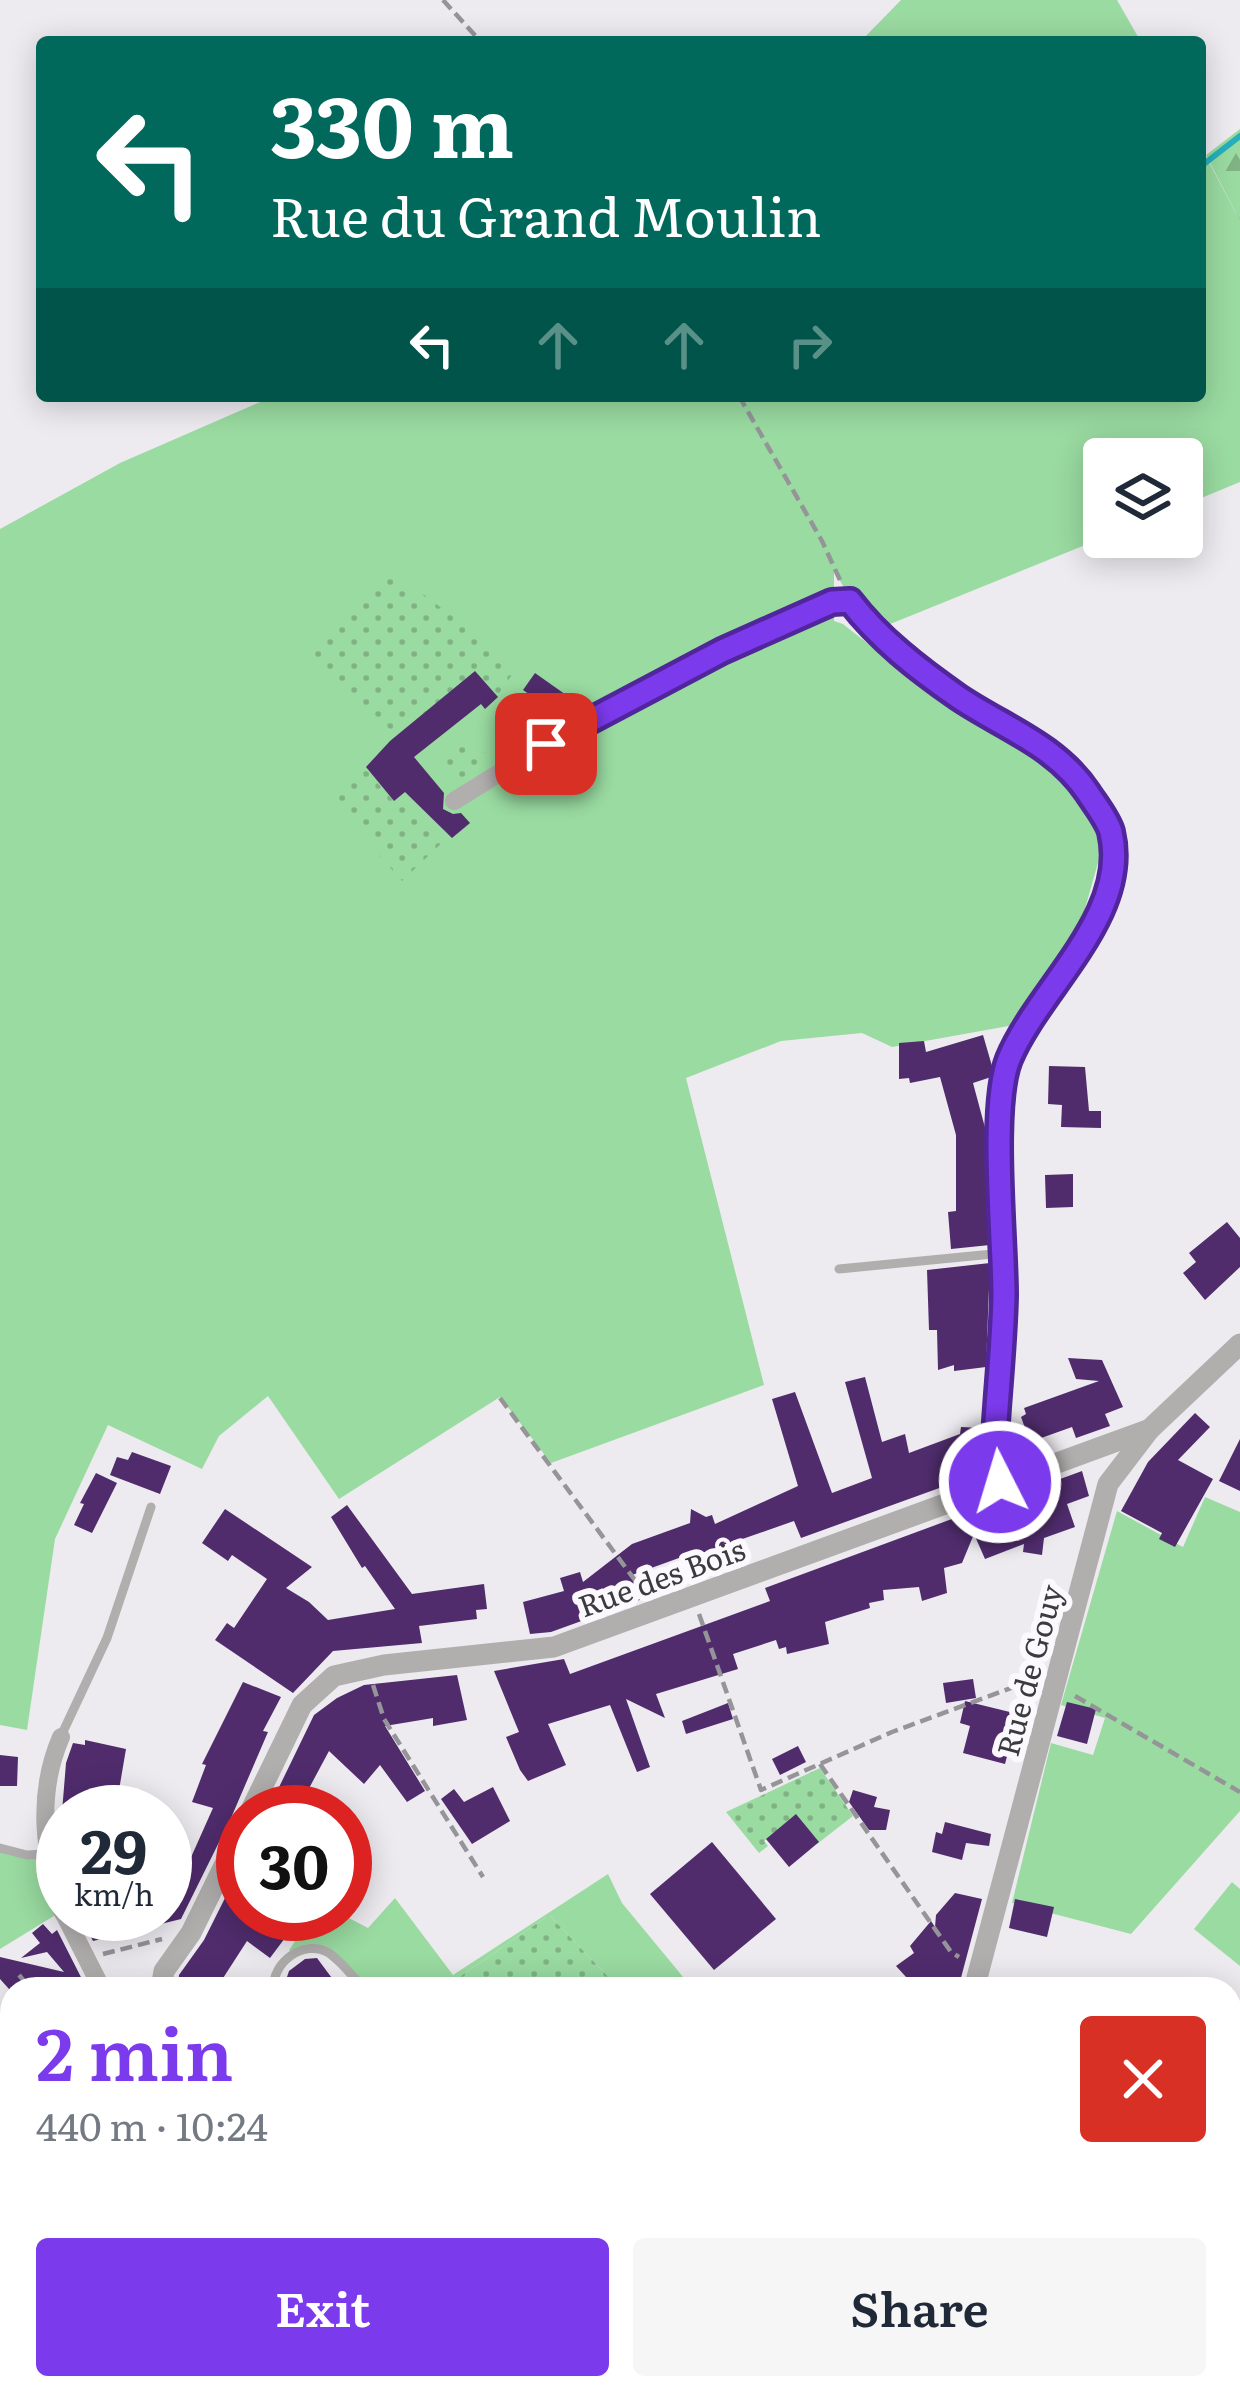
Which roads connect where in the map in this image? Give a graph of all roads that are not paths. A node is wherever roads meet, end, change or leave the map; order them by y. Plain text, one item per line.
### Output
1 (454, 801) dead end
2 (1003, 1253) junction
3 (839, 1268) dead end
4 (1240, 1344) edge
5 (1150, 1429) junction
6 (1000, 1482) junction
7 (152, 1507) dead end
8 (61, 1737) joint
9 (47, 1785) edge
10 (263, 1785) edge
11 (0, 1848) edge
12 (36, 1854) edge
13 (216, 1882) edge
14 (77, 1941) edge
15 (95, 1977) edge
16 (163, 1977) edge
17 (274, 1977) edge
18 (352, 1977) edge
19 (977, 1977) edge

1 - 2 street
2 - 3 lane
2 - 6 street
4 - 5 street, Rue de Gouy
5 - 6 street, Rue des Bois
5 - 19 street, Rue de Gouy
6 - 10 street, Rue des Bois
7 - 8 lane
8 - 9 street
11 - 12 lane
13 - 16 street
14 - 15 street
17 - 18 lane

